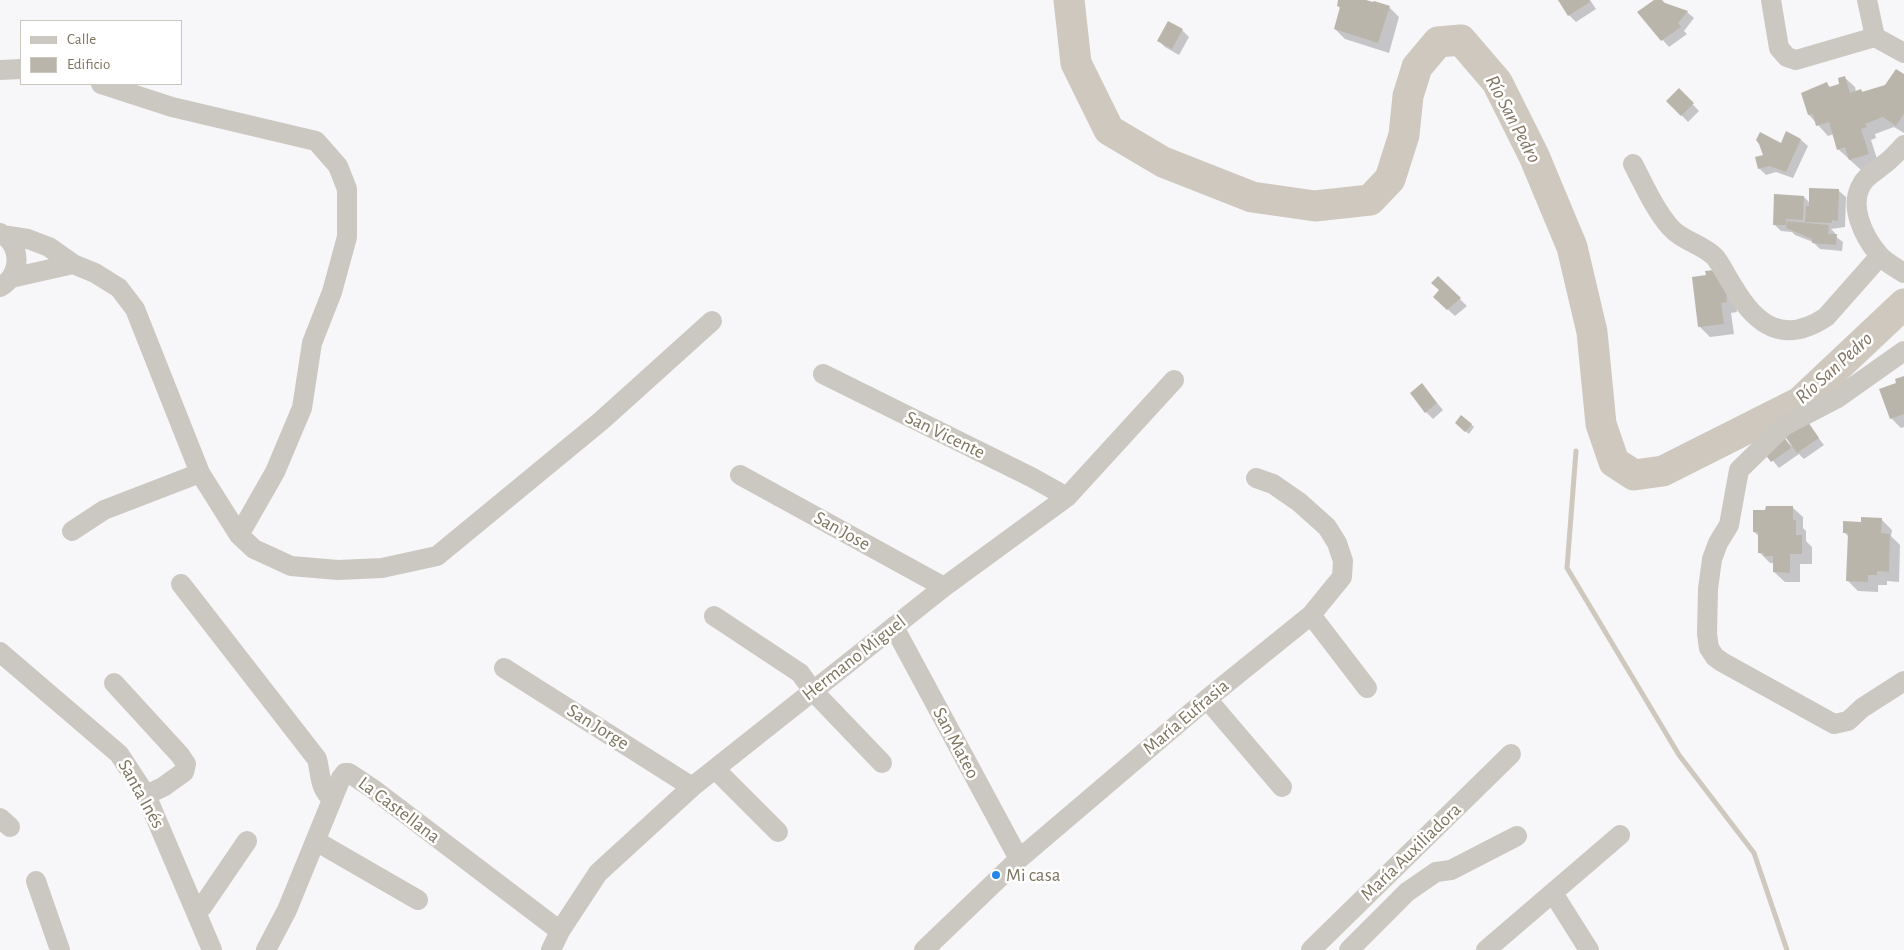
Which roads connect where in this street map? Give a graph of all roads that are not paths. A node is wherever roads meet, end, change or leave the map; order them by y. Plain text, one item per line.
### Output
1 (1771, 0) edge
2 (1867, 0) edge
3 (1875, 37) junction
4 (1904, 53) edge
5 (20, 69) edge
6 (0, 70) edge
7 (104, 85) edge
8 (1904, 145) edge
9 (1633, 164) dead end
10 (1, 234) edge
11 (73, 264) junction
12 (1892, 265) edge
13 (6, 282) edge
14 (712, 321) dead end
15 (1904, 351) edge
16 (822, 374) dead end
17 (1174, 380) dead end
18 (200, 473) junction
19 (740, 476) dead end
20 (1256, 478) dead end
21 (1067, 497) junction
22 (72, 531) dead end
23 (239, 535) junction
24 (181, 584) dead end
25 (944, 587) junction
26 (1310, 615) junction
27 (714, 616) dead end
28 (894, 627) junction
29 (0, 652) edge
30 (504, 668) dead end
31 (1904, 681) edge
32 (114, 684) dead end
33 (1367, 688) dead end
34 (813, 691) junction
35 (1207, 700) junction
36 (1511, 754) dead end
37 (882, 763) dead end
38 (716, 770) junction
39 (692, 787) junction
40 (1282, 787) dead end
41 (146, 795) junction
42 (332, 799) junction
43 (778, 832) dead end
44 (1620, 835) dead end
45 (1517, 836) dead end
46 (316, 838) junction
47 (248, 841) dead end
48 (1415, 848) junction
49 (1018, 860) junction
50 (1436, 872) junction
51 (36, 881) dead end
52 (1553, 892) junction
53 (418, 900) dead end
54 (196, 912) junction
55 (558, 943) edge
56 (1506, 943) edge
57 (60, 950) edge
58 (212, 950) edge
59 (266, 950) edge
60 (924, 950) edge
61 (1311, 950) edge
62 (1349, 950) edge
63 (1486, 950) edge
64 (1590, 950) edge

1 - 3 street
2 - 3 street
3 - 4 street
5 - 6 street
7 - 23 street
8 - 12 street
9 - 12 street
10 - 11 street
10 - 13 street
11 - 13 street
11 - 18 street
14 - 23 street
15 - 31 street
16 - 21 street, San Vicente
17 - 21 street, Hermano Miguel
18 - 22 street
18 - 23 street
19 - 25 street, San Jose
20 - 26 street, María Eufrasia
21 - 25 street, Hermano Miguel
24 - 42 street
25 - 28 street, Hermano Miguel
26 - 33 street
26 - 35 street, María Eufrasia
27 - 34 street
28 - 34 street, Hermano Miguel
28 - 49 street, San Mateo
29 - 41 street, Santa Inés
30 - 39 street, San Jorge
32 - 41 street
34 - 37 street
34 - 38 street, Hermano Miguel
35 - 40 street
35 - 49 street, María Eufrasia
36 - 48 street, María Auxiliadora
38 - 39 street, Hermano Miguel
38 - 43 street
39 - 55 street, Hermano Miguel
41 - 54 street, Santa Inés
42 - 46 street, La Castellana
42 - 55 street, La Castellana
44 - 52 street
45 - 50 street
46 - 53 street
46 - 59 street, La Castellana
47 - 54 street
48 - 50 street
48 - 61 street, María Auxiliadora
49 - 60 street, María Eufrasia
50 - 62 street
51 - 57 street
52 - 56 street
52 - 64 street
54 - 58 street, Santa Inés
56 - 63 street

